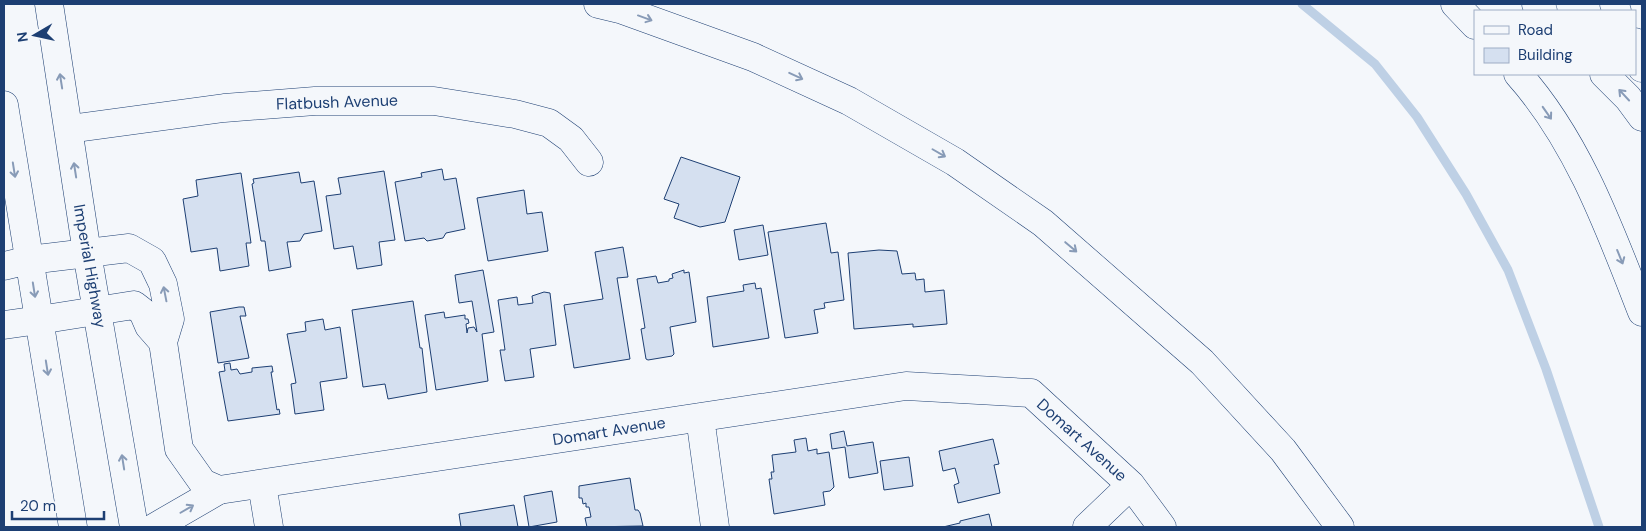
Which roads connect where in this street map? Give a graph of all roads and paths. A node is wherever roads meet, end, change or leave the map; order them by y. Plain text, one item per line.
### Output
1 (49, 4) edge
2 (598, 4) edge
3 (1455, 4) edge
4 (1474, 24) edge
5 (1636, 46) edge
6 (1636, 66) edge
7 (1642, 68) edge
8 (1519, 75) edge
9 (1605, 75) edge
10 (1642, 84) edge
11 (4, 105) edge
12 (1642, 117) edge
13 (69, 129) junction
14 (589, 162) dead end
15 (87, 253) junction
16 (16, 263) edge
17 (98, 311) junction
18 (1642, 312) edge
19 (39, 320) junction
20 (4, 325) edge
21 (163, 342) junction
22 (700, 417) junction
23 (262, 484) junction
24 (1131, 485) junction
25 (219, 490) junction
26 (73, 527) edge
27 (134, 527) edge
28 (155, 527) edge
29 (269, 527) edge
30 (715, 527) edge
31 (1087, 527) edge
32 (1162, 527) edge
33 (1340, 527) edge

13 -> 1 main road, Imperial Highway
2 -> 33 main road
3 - 4 main road
5 - 7 main road
6 - 10 main road
8 -> 18 main road
12 -> 9 main road
11 -> 16 main road
13 - 14 main road, Flatbush Avenue
15 -> 13 main road, Imperial Highway
15 - 16 main road
15 - 17 main road, Imperial Highway
21 -> 15 main road
16 -> 19 main road
17 - 19 main road
17 - 21 main road
27 -> 17 main road, Imperial Highway
19 - 20 main road
19 -> 26 main road
21 - 25 main road
22 - 23 main road, Domart Avenue
22 - 24 main road, Domart Avenue
22 - 30 main road
23 - 25 main road, Domart Avenue
23 - 29 main road
24 - 31 main road
24 - 32 main road, Domart Avenue
28 -> 25 main road

